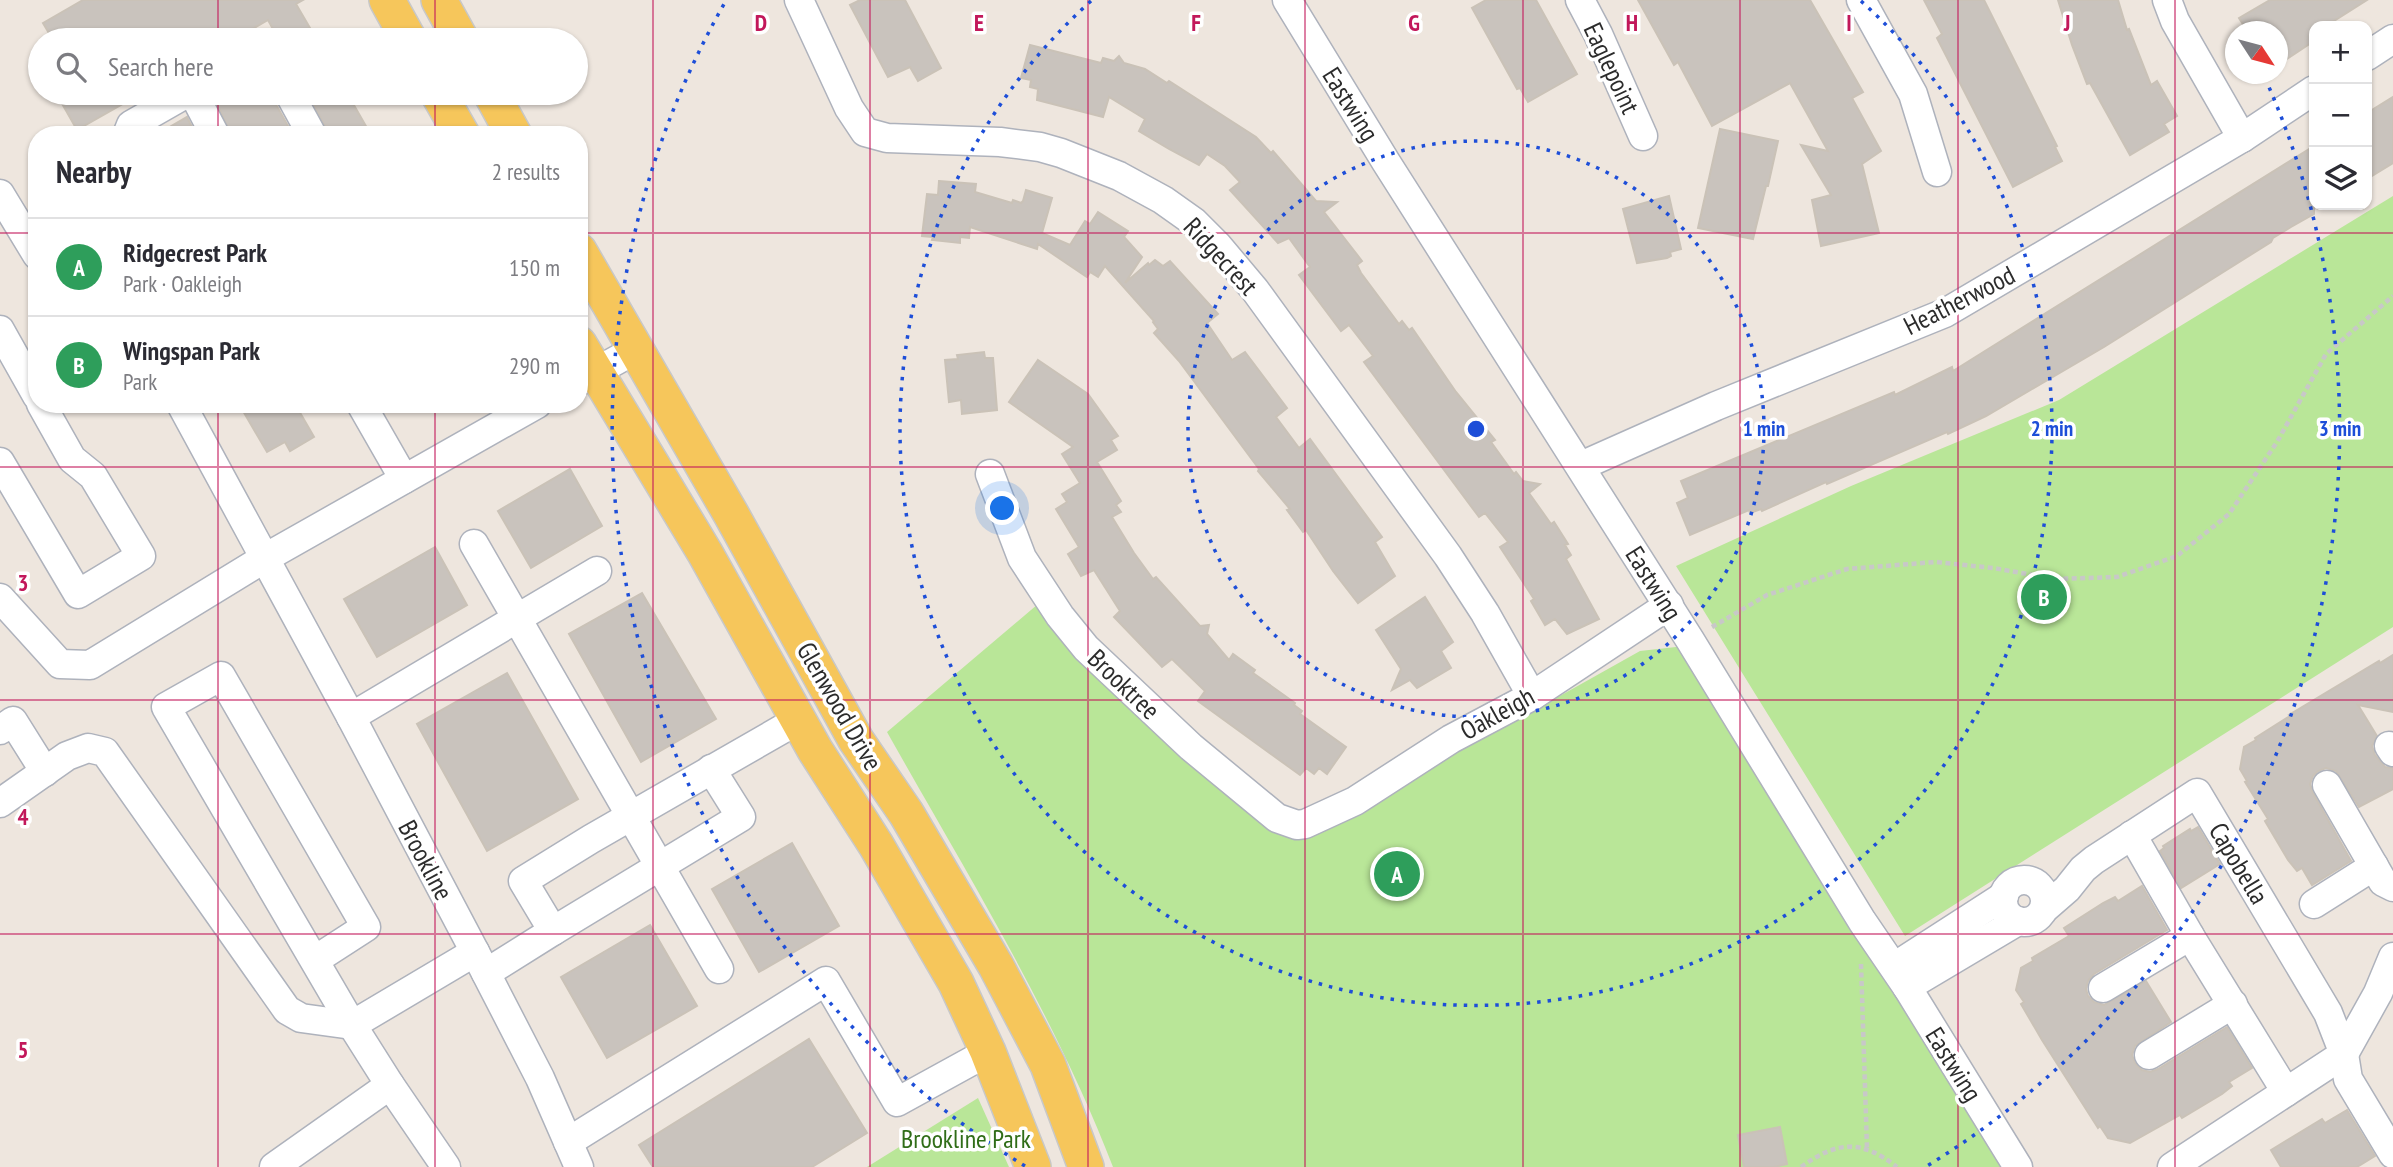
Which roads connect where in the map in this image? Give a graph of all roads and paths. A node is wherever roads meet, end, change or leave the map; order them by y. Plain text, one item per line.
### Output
1 (387, 0) edge
2 (439, 0) edge
3 (799, 0) edge
4 (1287, 0) edge
5 (1580, 0) edge
6 (1861, 0) edge
7 (2167, 0) edge
8 (402, 28) edge
9 (454, 28) edge
10 (2393, 39) edge
11 (2372, 53) edge
12 (2309, 93) edge
13 (168, 105) edge
14 (197, 105) edge
15 (296, 105) edge
16 (445, 105) edge
17 (498, 105) edge
18 (131, 126) edge
19 (210, 126) edge
20 (308, 126) edge
21 (457, 126) edge
22 (509, 126) edge
23 (1643, 136) dead end
24 (2242, 138) junction
25 (1937, 172) dead end
26 (0, 194) edge
27 (28, 240) edge
28 (588, 267) edge
29 (2393, 296) edge
30 (0, 330) edge
31 (635, 350) junction
32 (588, 365) edge
33 (588, 371) edge
34 (28, 380) edge
35 (46, 413) edge
36 (186, 413) edge
37 (366, 413) edge
38 (521, 413) edge
39 (0, 462) edge
40 (1581, 466) junction
41 (990, 474) dead end
42 (404, 479) junction
43 (474, 544) dead end
44 (265, 558) junction
45 (597, 571) dead end
46 (0, 597) edge
47 (1669, 605) junction
48 (517, 618) junction
49 (1690, 640) junction
50 (1532, 696) junction
51 (351, 717) junction
52 (798, 720) junction
53 (0, 730) edge
54 (711, 769) junction
55 (45, 772) junction
56 (2327, 785) dead end
57 (0, 803) edge
58 (631, 816) junction
59 (1323, 816) joint
60 (2132, 835) junction
61 (661, 866) junction
62 (2374, 866) junction
63 (2083, 869) junction
64 (2032, 882) junction
65 (2393, 887) edge
66 (2004, 896) junction
67 (2314, 904) dead end
68 (2044, 909) junction
69 (1862, 921) junction
70 (2018, 922) junction
71 (553, 931) junction
72 (2190, 936) junction
73 (2393, 957) edge
74 (314, 960) junction
75 (480, 963) junction
76 (719, 968) dead end
77 (1900, 977) junction
78 (2103, 988) dead end
79 (2386, 997) edge
80 (2233, 1004) junction
81 (352, 1024) junction
82 (988, 1052) junction
83 (2344, 1054) junction
84 (2149, 1055) dead end
85 (390, 1085) junction
86 (2286, 1092) junction
87 (1867, 1148) junction
88 (2393, 1154) edge
89 (574, 1155) edge
90 (2393, 1161) edge
91 (274, 1167) edge
92 (446, 1167) edge
93 (1032, 1167) edge
94 (1086, 1167) edge
95 (1801, 1167) edge
96 (1897, 1167) edge
97 (2018, 1167) edge
98 (2172, 1167) edge
99 (2383, 1167) edge

1 - 8 main road
2 - 9 main road
3 - 50 street, Ridgecrest
4 - 40 street, Eastwing
5 - 23 street, Eaglepoint
6 - 25 street
7 - 24 street
10 - 11 street
12 - 24 street, Heatherwood
13 - 18 street
14 - 19 street
15 - 20 street
16 - 21 main road
17 - 22 main road
24 - 40 street, Heatherwood
26 - 27 street
28 - 31 main road, Glenwood Drive
29 - 49 path
30 - 34 street
31 - 32 street
31 - 94 main road, Glenwood Drive
33 - 52 main road, Glenwood Drive
35 - 39 street
36 - 44 street, Brookline
37 - 42 street
38 - 42 street
40 - 47 street, Eastwing
41 - 59 street, Brooktree
42 - 44 street
43 - 48 street
44 - 46 street
44 - 51 street, Brookline
45 - 48 street
47 - 49 street, Eastwing
47 - 50 street, Oakleigh
48 - 51 street
48 - 58 street
49 - 69 street, Eastwing
50 - 59 street, Oakleigh
51 - 75 street, Brookline
52 - 54 street
52 - 82 main road, Glenwood Drive
53 - 55 street
54 - 58 street
54 - 61 street
55 - 57 street
55 - 81 street
56 - 62 street
58 - 61 street
58 - 71 street
60 - 63 street, Capobella
60 - 72 street
60 - 83 street, Capobella
61 - 71 street
61 - 76 street
62 - 65 street
62 - 67 street
63 - 64 street, Capobella
63 - 68 street, Capobella
64 - 66 street, Capobella
64 - 68 street
66 - 70 street
66 - 77 street, Capobella
68 - 70 street, Capobella
69 - 77 street, Eastwing
69 - 87 path
70 - 77 street, Capobella
71 - 75 street
72 - 78 street
72 - 80 street
73 - 79 street
74 - 74 street
74 - 81 street
75 - 81 street
75 - 89 street, Brookline
77 - 97 street, Eastwing
79 - 83 street
80 - 84 street
80 - 86 street
81 - 85 street
82 - 89 street
82 - 93 main road, Glenwood Drive
83 - 86 street
83 - 88 street, Capobella
85 - 91 street
85 - 92 street
86 - 98 street
87 - 95 path
87 - 96 path
90 - 99 street

